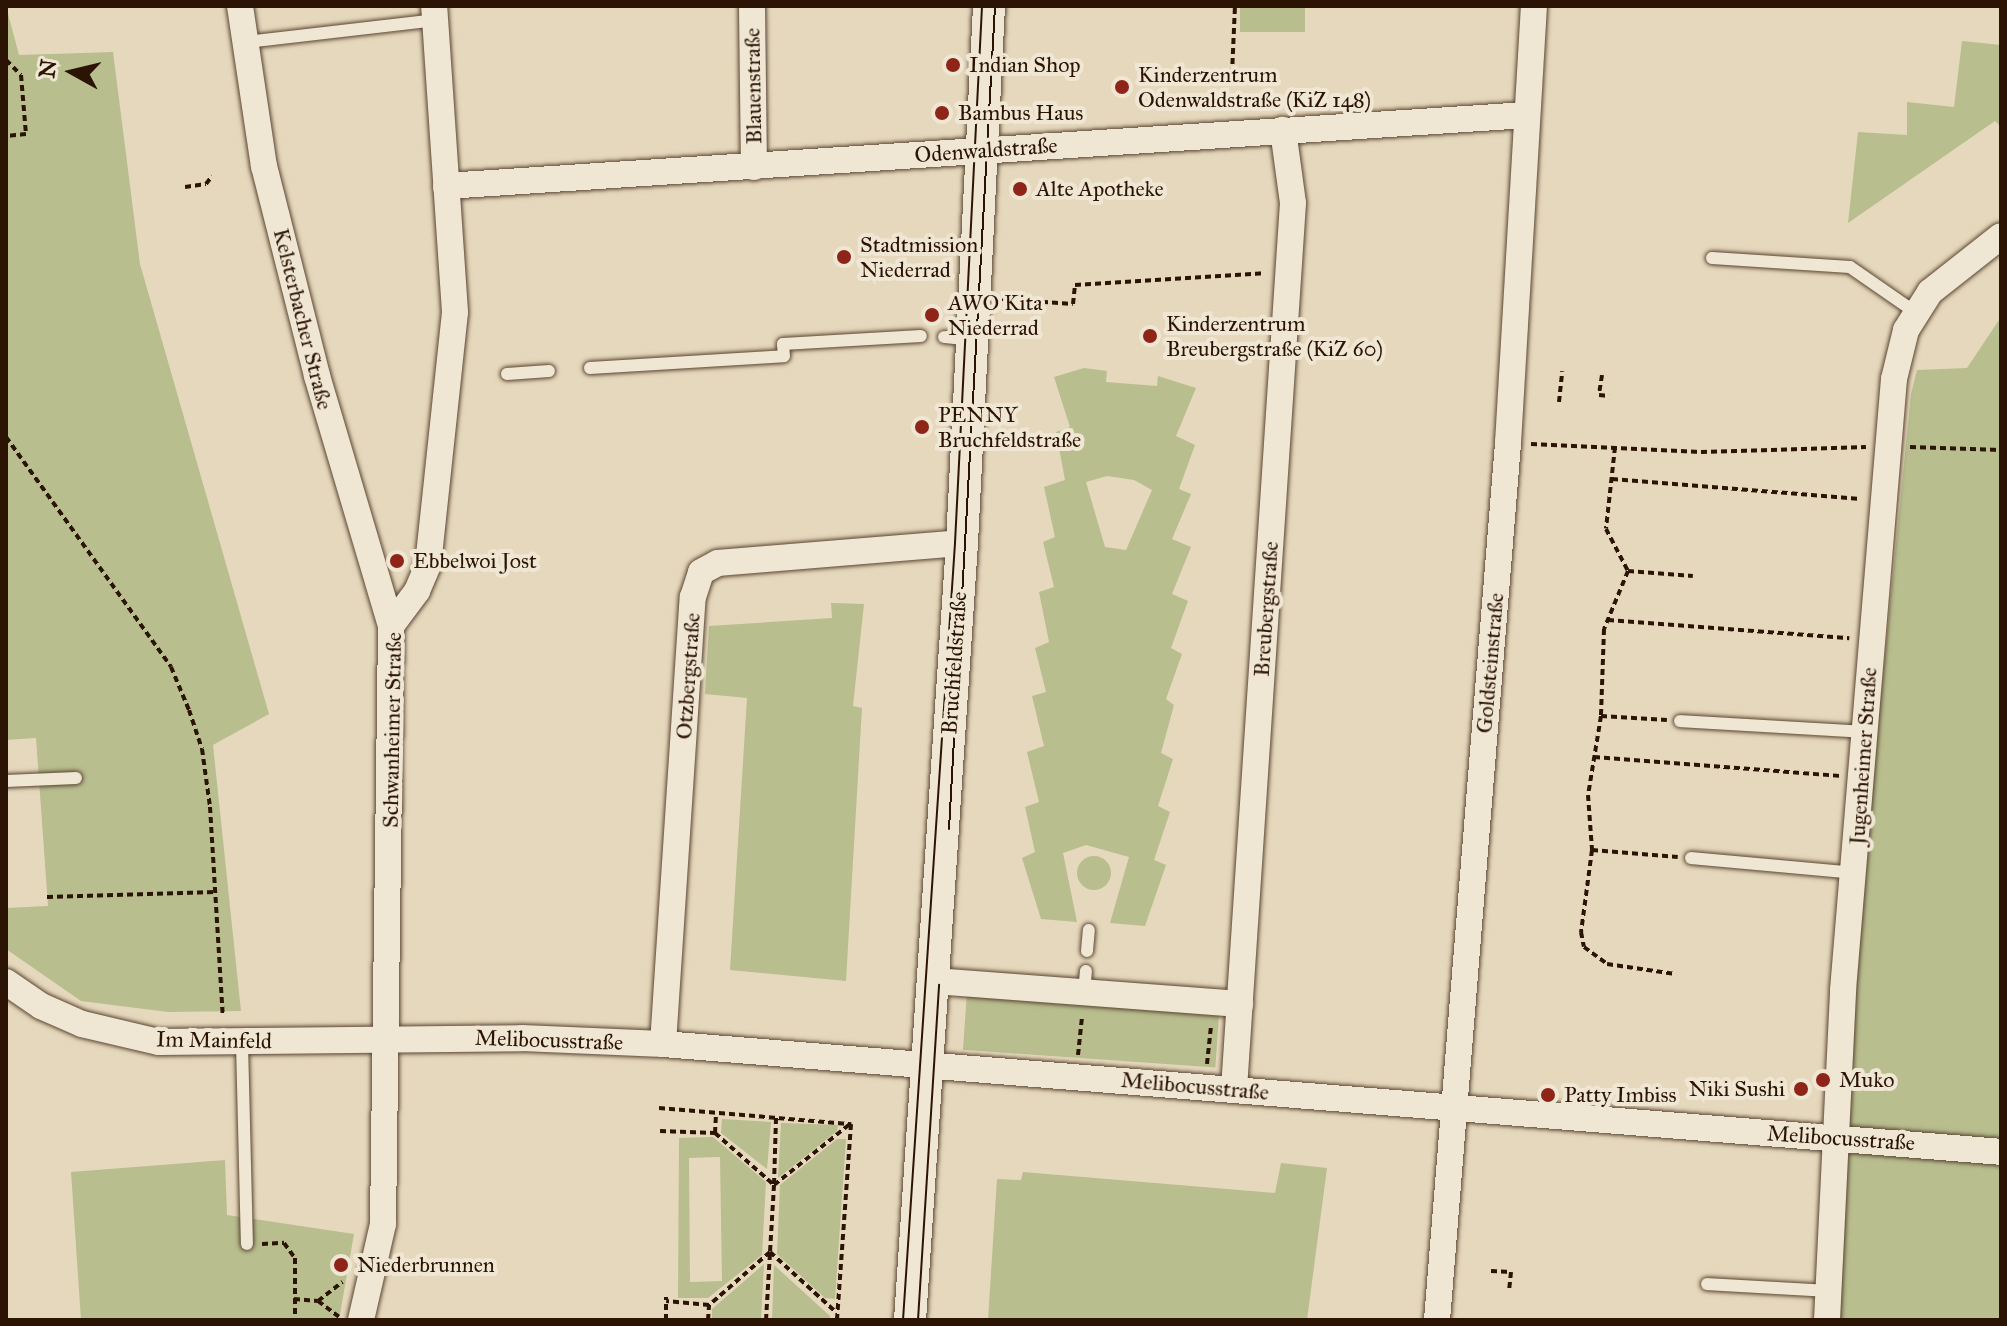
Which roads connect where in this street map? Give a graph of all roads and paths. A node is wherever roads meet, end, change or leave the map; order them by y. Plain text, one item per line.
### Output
1 (240, 6) edge
2 (752, 6) edge
3 (989, 6) edge
4 (1235, 6) edge
5 (1534, 6) edge
6 (428, 16) edge
7 (246, 42) junction
8 (6, 60) edge
9 (1232, 74) dead end
10 (1526, 115) junction
11 (1283, 130) junction
12 (6, 136) edge
13 (983, 151) junction
14 (754, 167) junction
15 (212, 176) dead end
16 (446, 186) junction
17 (185, 187) dead end
18 (2001, 236) edge
19 (1712, 258) dead end
20 (1272, 272) dead end
21 (999, 299) dead end
22 (1915, 312) junction
23 (921, 336) dead end
24 (590, 368) dead end
25 (549, 371) dead end
26 (1562, 371) dead end
27 (507, 374) dead end
28 (1602, 375) dead end
29 (1609, 396) dead end
30 (1559, 402) dead end
31 (6, 437) edge
32 (1508, 443) junction
33 (1887, 446) junction
34 (1615, 447) junction
35 (2001, 450) edge
36 (1612, 479) junction
37 (1882, 499) junction
38 (962, 543) junction
39 (1628, 571) junction
40 (1693, 576) dead end
41 (417, 591) junction
42 (378, 594) junction
43 (1608, 620) junction
44 (391, 626) junction
45 (1871, 640) junction
46 (1601, 716) junction
47 (1680, 721) joint
48 (1865, 732) junction
49 (1594, 757) junction
50 (76, 778) dead end
51 (1862, 778) junction
52 (6, 781) edge
53 (1592, 850) junction
54 (1691, 858) joint
55 (1855, 873) junction
56 (217, 892) junction
57 (47, 897) dead end
58 (1089, 930) dead end
59 (1087, 951) dead end
60 (1675, 974) dead end
61 (934, 981) junction
62 (6, 982) edge
63 (1085, 982) junction
64 (1240, 1004) junction
65 (1212, 1012) dead end
66 (388, 1037) junction
67 (234, 1043) junction
68 (663, 1044) junction
69 (1207, 1064) dead end
70 (928, 1066) junction
71 (1076, 1077) junction
72 (1234, 1089) junction
73 (659, 1108) dead end
74 (1452, 1109) junction
75 (716, 1113) junction
76 (776, 1118) junction
77 (851, 1124) junction
78 (660, 1131) dead end
79 (715, 1133) junction
80 (1837, 1137) junction
81 (2001, 1152) edge
82 (774, 1185) junction
83 (247, 1244) joint
84 (770, 1252) junction
85 (1491, 1271) dead end
86 (342, 1282) dead end
87 (1707, 1284) dead end
88 (1828, 1291) junction
89 (1509, 1292) dead end
90 (294, 1299) junction
91 (318, 1301) junction
92 (709, 1305) junction
93 (837, 1313) junction
94 (295, 1320) edge
95 (344, 1320) edge
96 (361, 1320) edge
97 (666, 1320) edge
98 (708, 1320) edge
99 (766, 1320) edge
100 (837, 1320) edge
101 (910, 1320) edge
102 (1437, 1320) edge
103 (1827, 1320) edge

1 - 7 street, Kelsterbacher Straße
2 - 14 street, Blauenstraße
3 - 13 street, Bruchfeldstraße
4 - 9 path
5 - 10 street, Goldsteinstraße
6 - 7 lane
6 - 16 street, Schwanheimer Straße
7 - 42 street, Kelsterbacher Straße
8 - 12 path
10 - 11 street, Odenwaldstraße
10 - 32 street, Goldsteinstraße
11 - 13 street, Odenwaldstraße
11 - 64 street, Breubergstraße
13 - 14 street, Odenwaldstraße
13 - 38 street, Bruchfeldstraße
14 - 16 street, Odenwaldstraße
15 - 17 path
16 - 41 street, Schwanheimer Straße
18 - 22 street, Jugenheimer Straße
19 - 22 lane
20 - 21 path
22 - 33 street, Jugenheimer Straße
23 - 24 lane
25 - 27 lane
26 - 30 path
28 - 29 path
31 - 56 path
32 - 34 path
32 - 74 street, Goldsteinstraße
33 - 34 path
33 - 35 path
33 - 37 street, Jugenheimer Straße
34 - 36 path
36 - 37 path
36 - 39 path
37 - 45 street, Jugenheimer Straße
38 - 61 street, Bruchfeldstraße
38 - 68 street, Otzbergstraße
39 - 40 path
39 - 43 path
41 - 42 street
41 - 44 street, Schwanheimer Straße
42 - 44 street, Kelsterbacher Straße
43 - 45 path
43 - 46 path
44 - 66 street, Schwanheimer Straße
45 - 48 street, Jugenheimer Straße
46 - 47 path
46 - 49 path
47 - 48 lane
48 - 51 street, Jugenheimer Straße
49 - 51 path
49 - 53 path
50 - 52 lane
51 - 55 street, Jugenheimer Straße
53 - 54 path
53 - 60 path
54 - 55 lane
55 - 80 street, Jugenheimer Straße
56 - 57 path
56 - 67 path
58 - 59 lane
61 - 63 street
61 - 70 street, Bruchfeldstraße
62 - 67 street, Im Mainfeld
63 - 64 street
63 - 71 path
64 - 72 street, Breubergstraße
65 - 69 path
66 - 67 street, Im Mainfeld
66 - 68 street, Melibocusstraße
66 - 96 street, Schwanheimer Straße
67 - 83 lane
68 - 70 street, Melibocusstraße
70 - 71 street, Melibocusstraße
70 - 101 street, Bruchfeldstraße
71 - 72 street, Melibocusstraße
72 - 74 street, Melibocusstraße
73 - 75 path
74 - 80 street, Melibocusstraße
74 - 102 street, Goldsteinstraße
75 - 76 path
75 - 79 path
76 - 77 path
76 - 82 path
77 - 82 path
77 - 93 path
78 - 79 path
79 - 82 path
80 - 81 street, Melibocusstraße
80 - 88 street, Jugenheimer Straße
82 - 84 path
83 - 90 path
84 - 92 path
84 - 93 path
84 - 99 path
85 - 89 path
86 - 91 path
87 - 88 lane
88 - 103 street, Jugenheimer Straße
90 - 91 path
90 - 94 path
91 - 95 path
92 - 97 path
92 - 98 path
93 - 100 path

